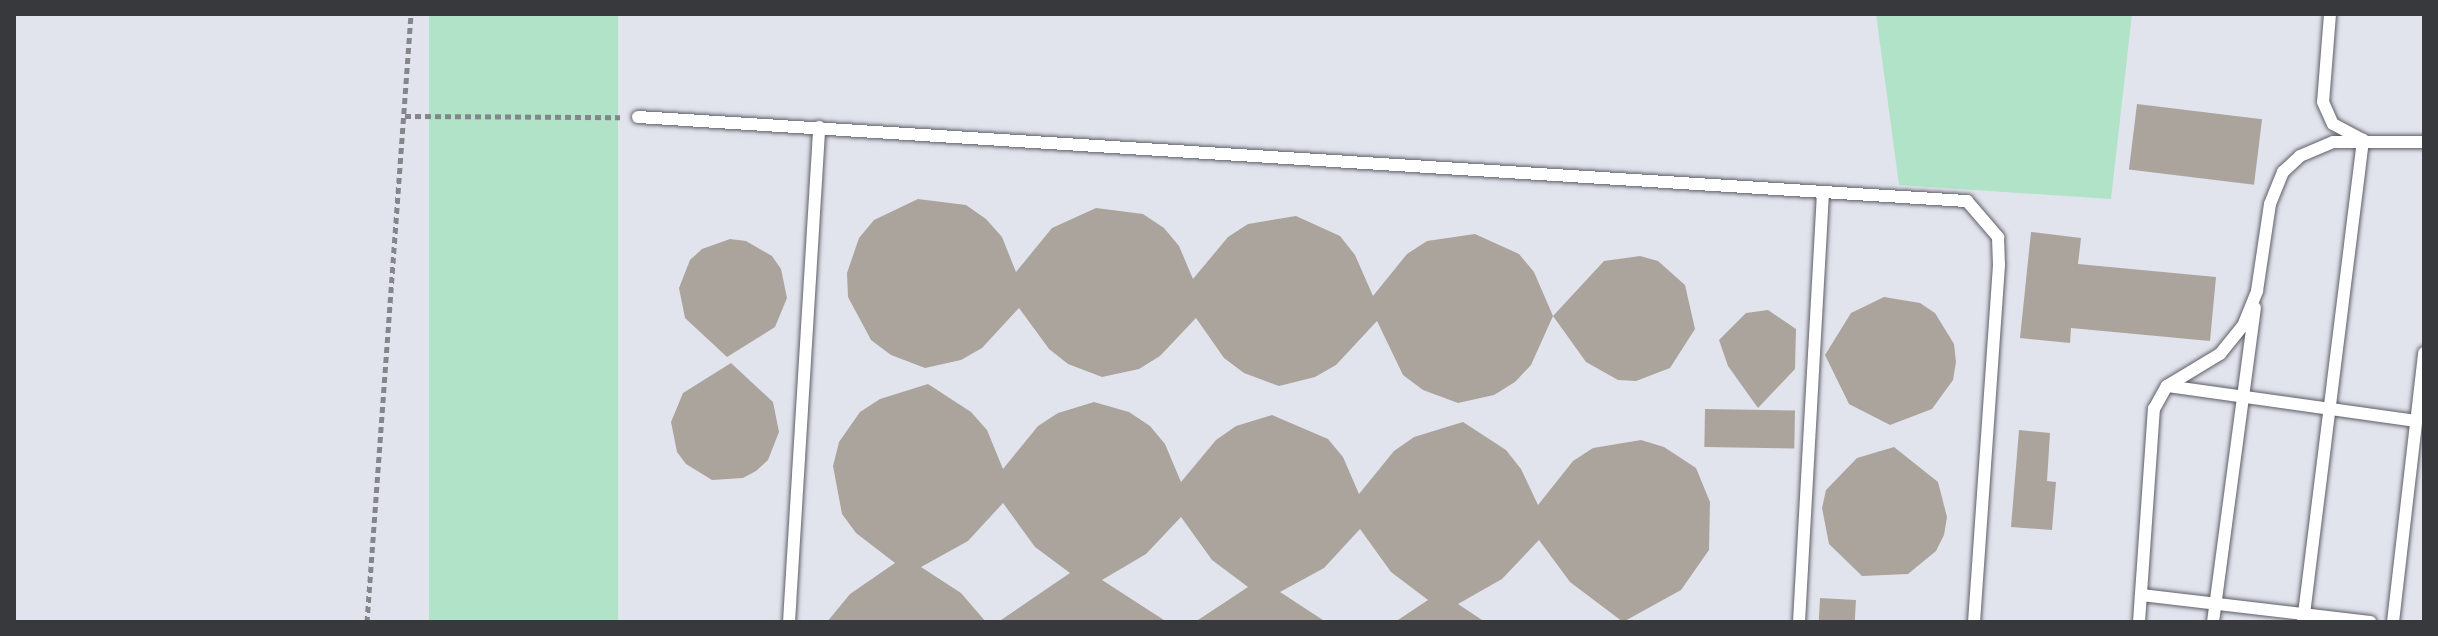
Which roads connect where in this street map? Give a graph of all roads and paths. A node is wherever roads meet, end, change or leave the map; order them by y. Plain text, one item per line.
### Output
1 (411, 14) edge
2 (2330, 14) edge
3 (405, 116) junction
4 (638, 117) joint
5 (819, 127) junction
6 (2363, 140) junction
7 (2424, 142) edge
8 (1823, 195) junction
9 (2257, 291) junction
10 (2424, 353) edge
11 (2167, 386) junction
12 (2243, 397) junction
13 (2329, 408) junction
14 (2416, 421) junction
15 (2141, 595) junction
16 (2215, 604) junction
17 (2303, 618) edge
18 (367, 622) edge
19 (789, 622) edge
20 (1799, 622) edge
21 (1974, 622) edge
22 (2139, 622) edge
23 (2213, 622) edge
24 (2370, 622) edge
25 (2393, 622) edge

1 - 3 path
2 - 6 lane
3 - 4 path
3 - 18 path
4 - 5 lane
5 - 8 lane
5 - 19 lane
6 - 7 lane
6 - 9 lane
6 - 13 lane
8 - 20 lane
8 - 21 lane
9 - 11 lane
9 - 12 lane
10 - 14 lane
11 - 12 lane
11 - 15 lane
12 - 13 lane
12 - 16 lane
13 - 14 lane
13 - 17 lane
14 - 25 lane
15 - 16 lane
15 - 22 lane
16 - 17 lane
16 - 23 lane
17 - 24 lane

